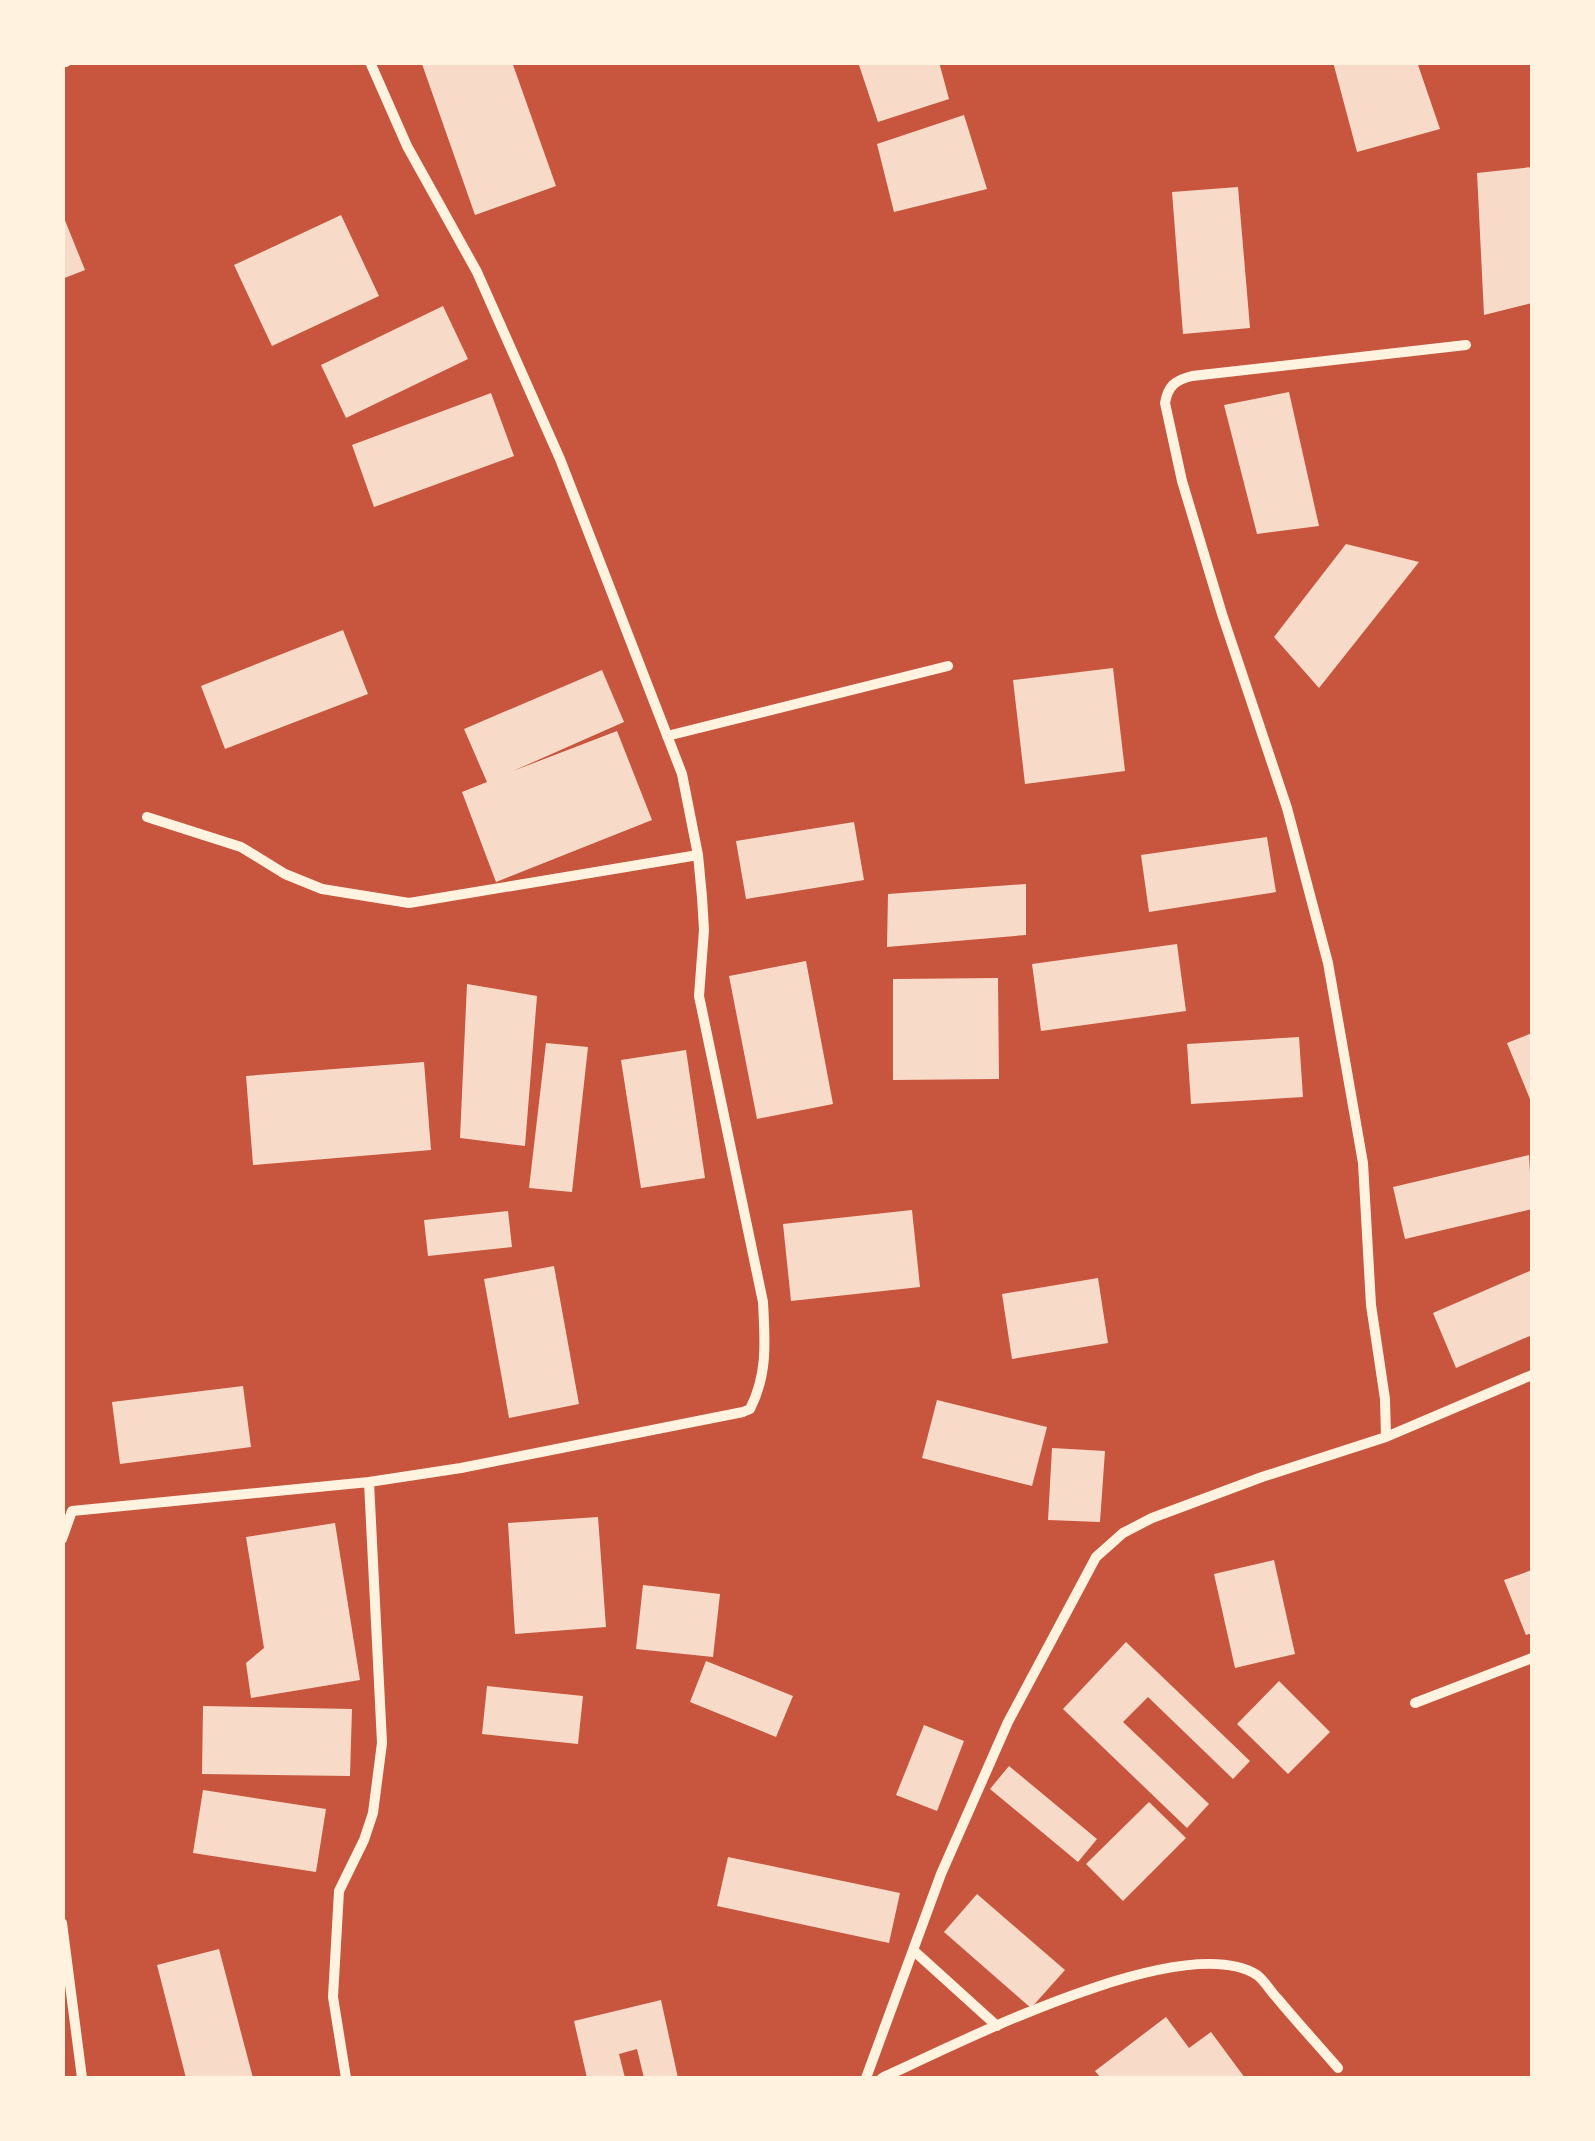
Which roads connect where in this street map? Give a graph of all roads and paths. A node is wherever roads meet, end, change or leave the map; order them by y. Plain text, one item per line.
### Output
1 (370, 62) edge
2 (1466, 344) dead end
3 (948, 666) dead end
4 (667, 736) junction
5 (146, 816) dead end
6 (698, 855) junction
7 (1532, 1375) edge
8 (1386, 1437) junction
9 (370, 1482) junction
10 (67, 1510) edge
11 (62, 1540) edge
12 (1532, 1658) edge
13 (1415, 1703) dead end
14 (62, 1922) edge
15 (913, 1950) junction
16 (997, 2026) junction
17 (1338, 2068) dead end
18 (82, 2078) edge
19 (346, 2078) edge
20 (866, 2078) edge
21 (882, 2078) edge

1 - 4 street
2 - 8 street
3 - 4 street
4 - 6 street
5 - 6 street
6 - 9 street
7 - 8 street
8 - 15 street
9 - 10 street
9 - 19 street
10 - 11 street
12 - 13 street
14 - 18 street
15 - 16 street
15 - 20 street
16 - 17 street
16 - 21 street

